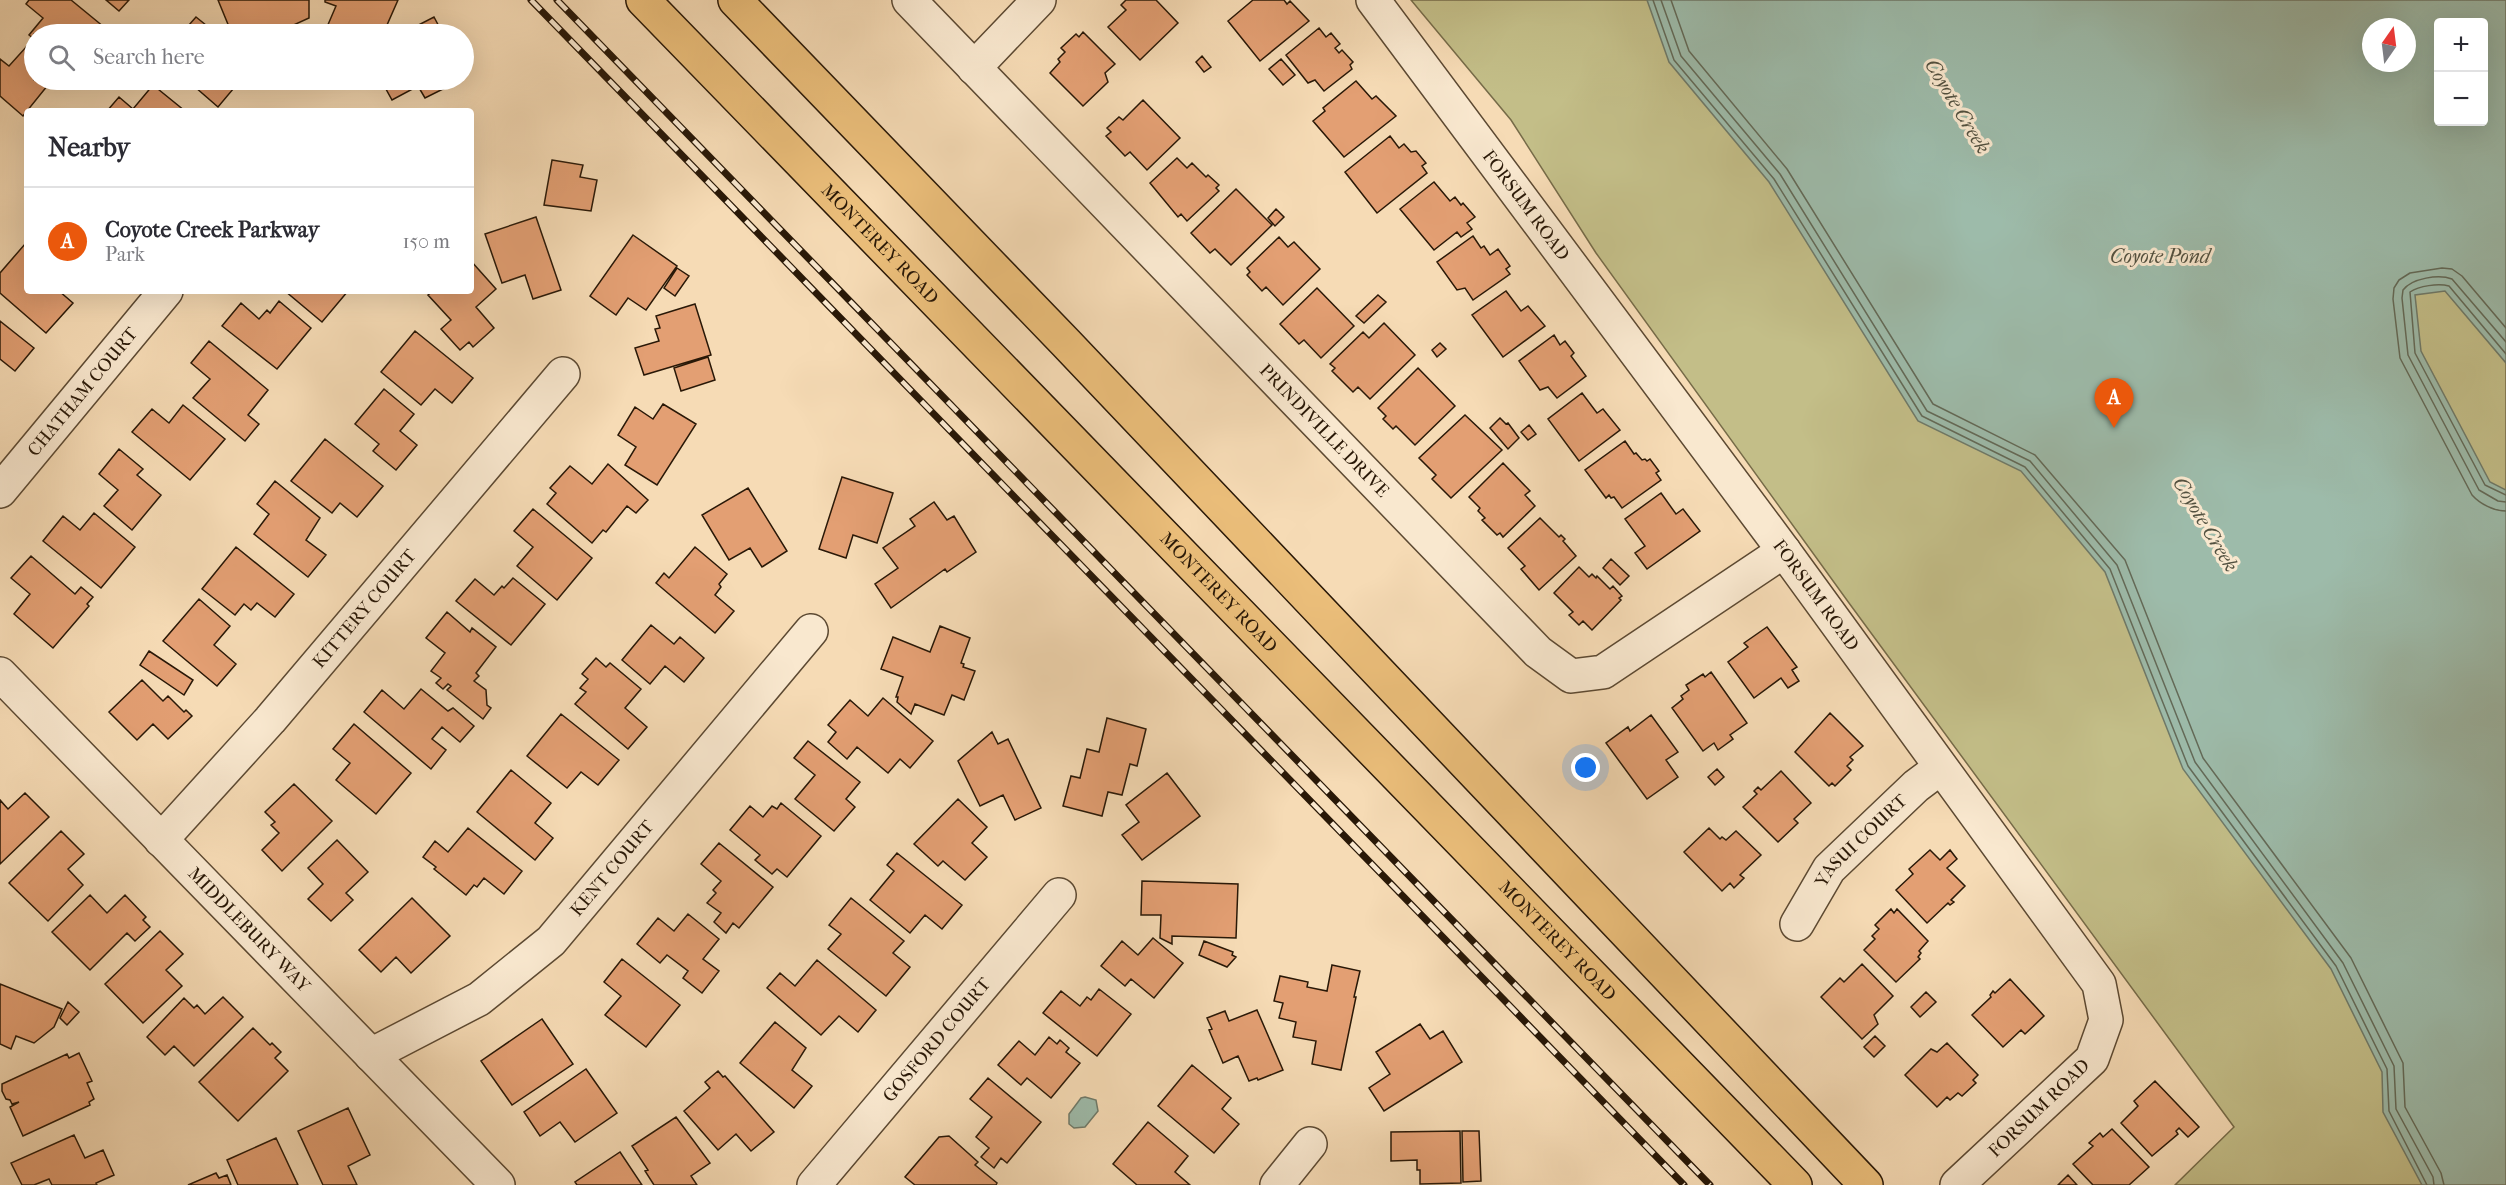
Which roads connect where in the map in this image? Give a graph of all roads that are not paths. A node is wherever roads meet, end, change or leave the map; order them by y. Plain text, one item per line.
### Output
1 (643, 0) edge
2 (735, 0) edge
3 (909, 0) edge
4 (1039, 0) edge
5 (1373, 0) edge
6 (974, 68) junction
7 (164, 294) edge
8 (563, 374) dead end
9 (0, 491) edge
10 (1784, 551) junction
11 (811, 631) dead end
12 (0, 674) edge
13 (1940, 768) junction
14 (161, 840) junction
15 (1059, 895) dead end
16 (1797, 924) dead end
17 (371, 1055) junction
18 (1310, 1144) dead end
19 (491, 1183) edge
20 (814, 1185) edge
21 (1277, 1185) edge
22 (1795, 1185) edge
23 (1866, 1185) edge
24 (1958, 1185) edge

1 - 22 main road, MONTEREY ROAD
2 - 23 main road
3 - 6 street, PRINDIVILLE DRIVE
4 - 6 street
5 - 10 street, FORSUM ROAD
6 - 10 street, PRINDIVILLE DRIVE
7 - 9 street, CHATHAM COURT
8 - 14 street, KITTERY COURT
10 - 13 street, FORSUM ROAD
11 - 17 street, KENT COURT
12 - 14 street, MIDDLEBURY WAY
13 - 16 street, YASUI COURT
13 - 24 street, FORSUM ROAD
14 - 17 street, MIDDLEBURY WAY
15 - 20 street, GOSFORD COURT
17 - 19 street, MIDDLEBURY WAY
18 - 21 street

